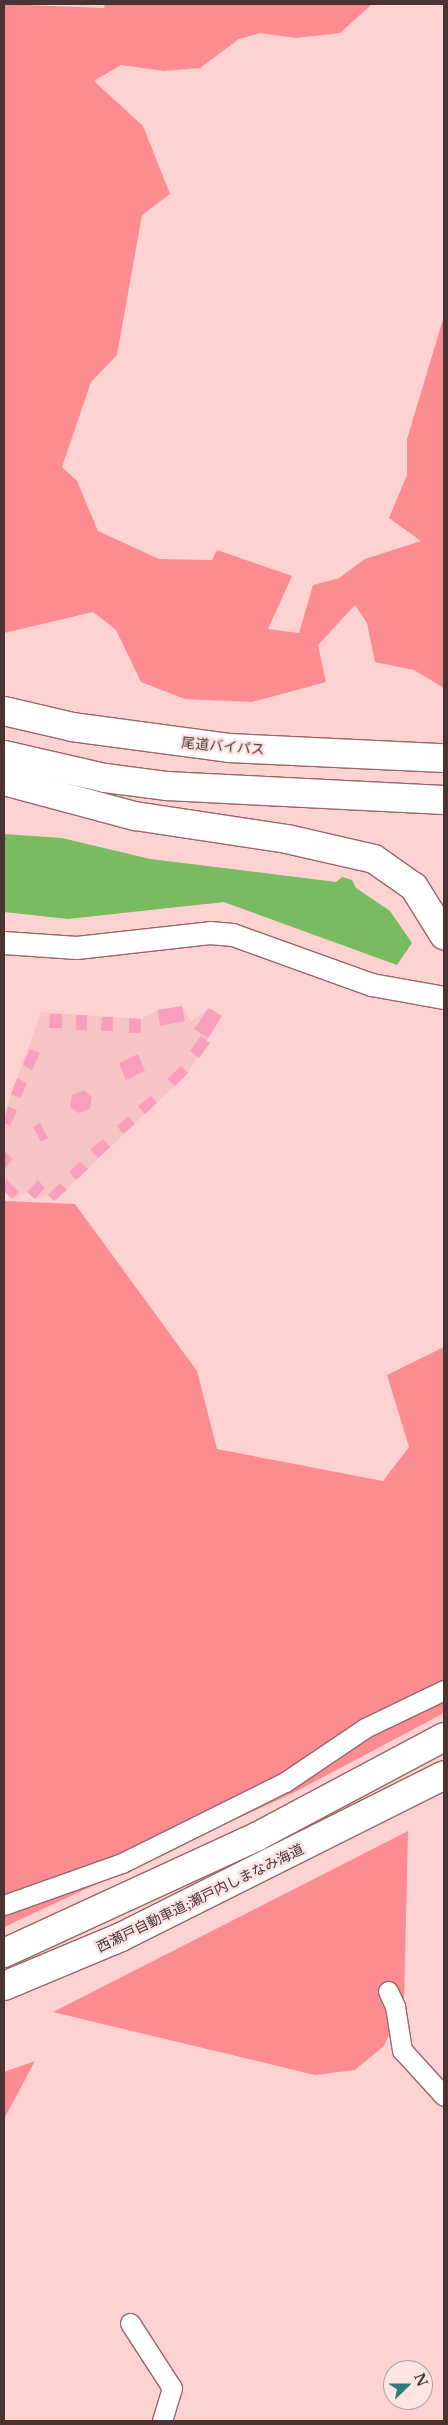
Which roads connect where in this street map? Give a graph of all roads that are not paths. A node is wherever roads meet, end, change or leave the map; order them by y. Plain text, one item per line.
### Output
1 (4, 711) edge
2 (4, 746) edge
3 (444, 751) edge
4 (306, 752) junction
5 (4, 755) edge
6 (444, 758) edge
7 (4, 781) edge
8 (444, 784) edge
9 (444, 800) edge
10 (444, 936) edge
11 (4, 943) edge
12 (444, 998) edge
13 (444, 1690) edge
14 (444, 1730) edge
15 (444, 1737) edge
16 (378, 1774) junction
17 (444, 1775) edge
18 (444, 1782) edge
19 (393, 1804) junction
20 (4, 1905) edge
21 (4, 1953) edge
22 (4, 1986) edge
23 (388, 1991) dead end
24 (444, 2096) edge
25 (130, 2324) dead end
26 (162, 2421) edge

1 - 4 highway, 尾道バイパス
2 - 8 highway, 尾道バイパス
3 - 4 highway
4 - 6 highway, 尾道バイパス
5 - 9 highway
7 - 10 highway
11 - 12 street
13 - 20 street
14 - 16 highway
15 - 16 highway
16 - 21 highway
17 - 19 highway
18 - 19 highway
19 - 22 highway, 西瀬戸自動車道;瀬戸内しまなみ海道
23 - 24 street
25 - 26 street

